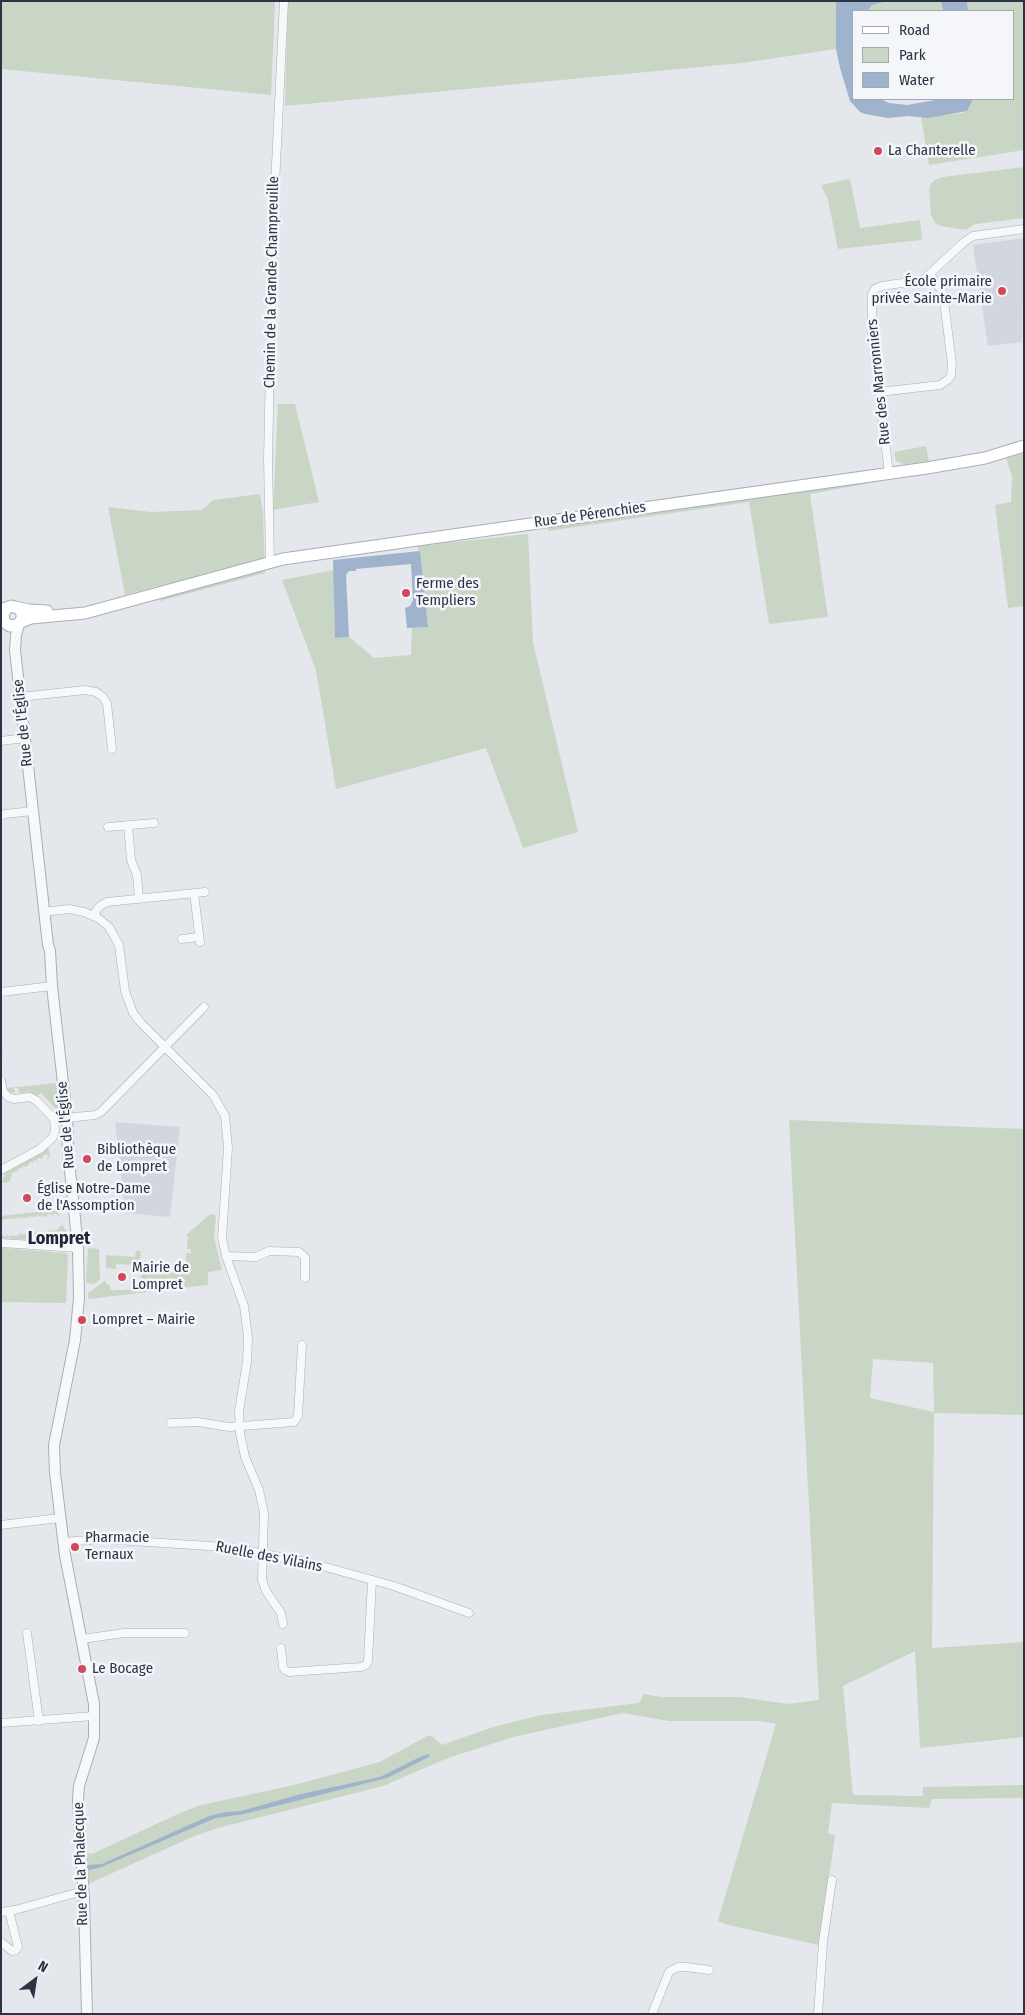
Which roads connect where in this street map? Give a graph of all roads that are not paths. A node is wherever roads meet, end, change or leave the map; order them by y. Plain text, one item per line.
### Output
1 (284, 1) edge
2 (1024, 229) edge
3 (930, 274) junction
4 (879, 392) junction
5 (1024, 446) edge
6 (889, 474) junction
7 (270, 562) junction
8 (8, 608) edge
9 (101, 608) junction
10 (4, 623) edge
11 (20, 623) junction
12 (15, 650) junction
13 (20, 697) junction
14 (25, 738) junction
15 (1, 741) edge
16 (112, 749) dead end
17 (32, 811) junction
18 (1, 816) edge
19 (154, 823) dead end
20 (128, 825) junction
21 (108, 827) dead end
22 (205, 892) dead end
23 (194, 893) junction
24 (139, 898) junction
25 (44, 912) junction
26 (93, 915) junction
27 (182, 938) dead end
28 (52, 986) junction
29 (1, 992) edge
30 (204, 1007) dead end
31 (165, 1047) junction
32 (1, 1081) edge
33 (67, 1120) junction
34 (55, 1122) junction
35 (1, 1170) edge
36 (1, 1244) edge
37 (78, 1248) junction
38 (226, 1256) junction
39 (305, 1278) dead end
40 (302, 1345) dead end
41 (171, 1423) dead end
42 (239, 1426) junction
43 (60, 1518) junction
44 (1, 1525) edge
45 (64, 1542) junction
46 (262, 1553) junction
47 (372, 1580) junction
48 (469, 1613) dead end
49 (284, 1624) dead end
50 (27, 1632) dead end
51 (185, 1633) dead end
52 (82, 1639) junction
53 (281, 1648) dead end
54 (94, 1716) junction
55 (39, 1721) junction
56 (1, 1723) edge
57 (832, 1880) dead end
58 (83, 1891) junction
59 (5, 1911) edge
60 (1, 1942) edge
61 (709, 1970) dead end
62 (87, 2014) edge
63 (652, 2014) edge
64 (818, 2014) edge

1 - 7 street, Chemin de la Grande Champreuille
2 - 3 street, Rue des Marronniers
3 - 4 street, Rue des Marronniers
3 - 4 street
4 - 6 street, Rue des Marronniers
5 - 6 main road, Rue de Pérenchies
6 - 7 main road, Rue de Pérenchies
7 - 9 main road, Rue de Pérenchies
8 - 9 main road
8 - 10 main road
8 - 11 main road
9 - 11 main road
10 - 11 main road
10 - 12 street, Rue de l'Église
11 - 12 street, Rue de l'Église
12 - 13 street, Rue de l'Église
13 - 14 street, Rue de l'Église
13 - 16 street
14 - 15 street
14 - 17 street, Rue de l'Église
17 - 18 street
17 - 25 street, Rue de l'Église
19 - 20 street
20 - 21 street
20 - 24 street
22 - 23 street
23 - 24 street
23 - 27 street
24 - 26 street
25 - 26 street
25 - 28 street, Rue de l'Église
26 - 31 street
28 - 29 street
28 - 33 street, Rue de l'Église
30 - 31 street
31 - 33 street
31 - 38 street
32 - 34 street
33 - 34 street
33 - 37 street, Rue de l'Église
34 - 35 street
36 - 37 street
37 - 43 street, Rue de l'Église
38 - 39 street
38 - 42 street
40 - 42 street
41 - 42 street
42 - 46 street
43 - 44 street
43 - 45 street, Rue de l'Église
45 - 46 street, Ruelle des Vilains
45 - 52 street, Rue de l'Église
46 - 47 street, Ruelle des Vilains
46 - 49 street
47 - 48 street, Ruelle des Vilains
47 - 53 street
50 - 55 street
51 - 52 street
52 - 54 street, Rue de l'Église
54 - 55 street
54 - 58 street, Rue de la Phalecque
55 - 56 street
57 - 64 street
58 - 59 street
58 - 62 street, Rue de la Phalecque
59 - 60 street
61 - 63 street

